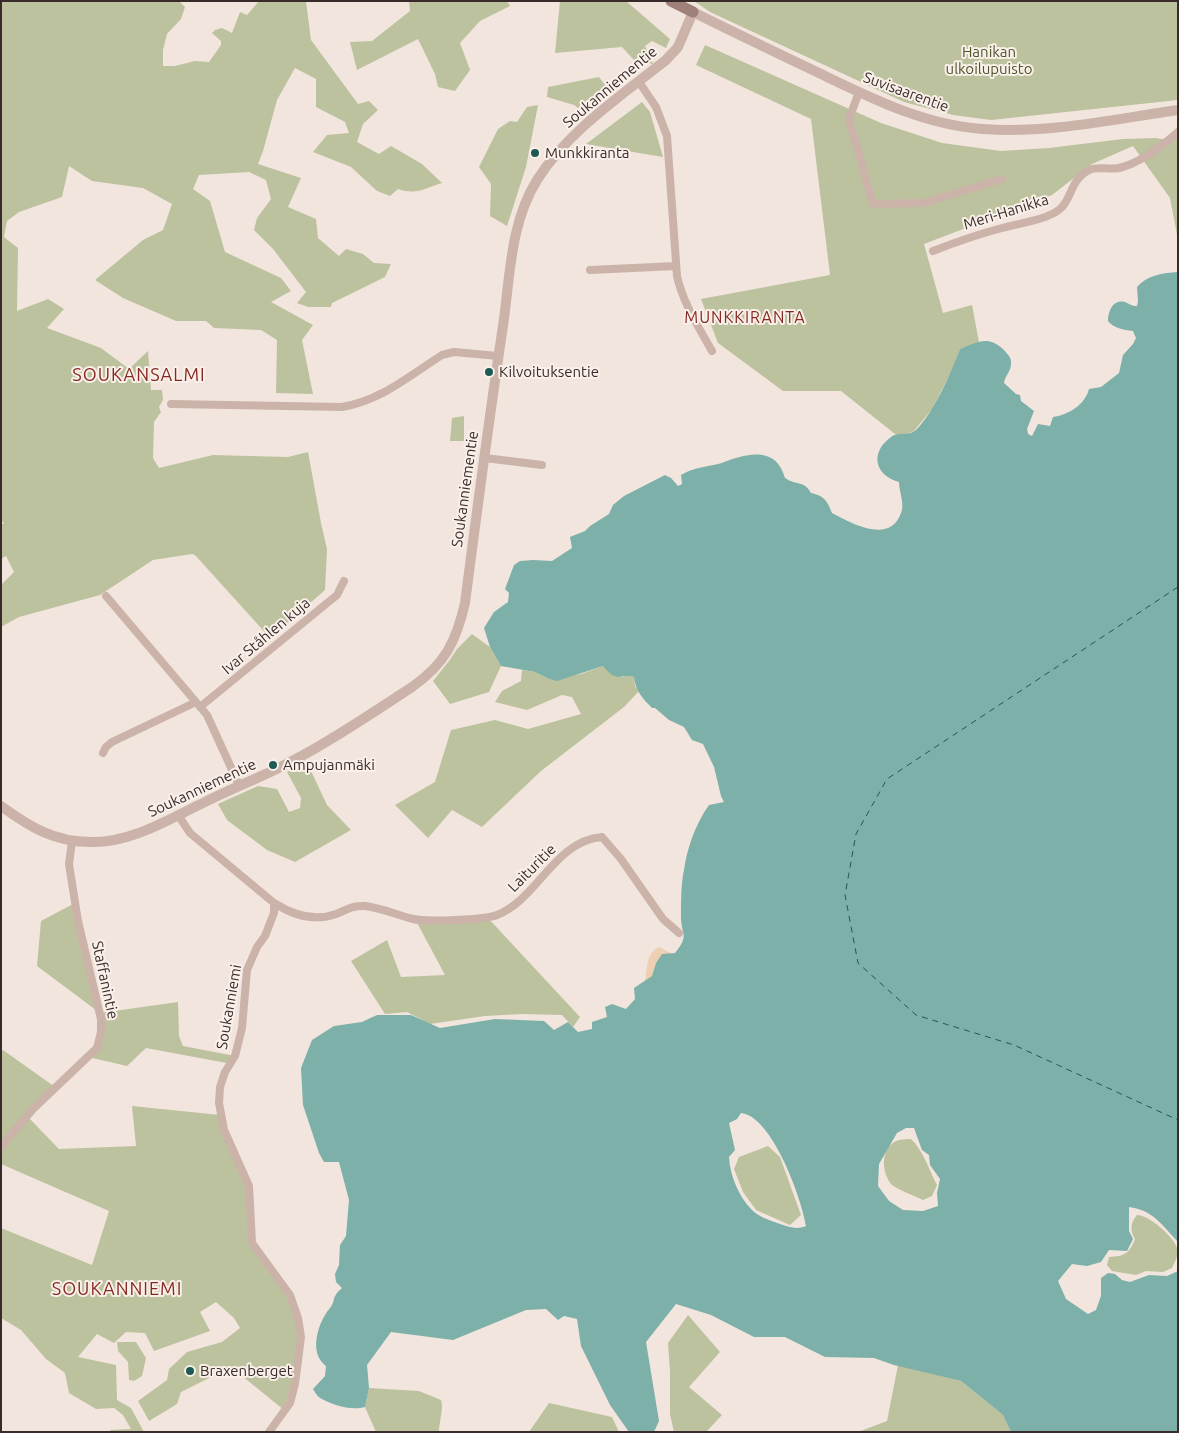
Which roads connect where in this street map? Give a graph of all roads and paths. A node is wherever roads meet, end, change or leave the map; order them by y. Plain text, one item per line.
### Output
1 (671, 1) edge
2 (693, 12) junction
3 (639, 82) junction
4 (859, 92) junction
5 (1178, 110) edge
6 (1178, 132) edge
7 (1002, 179) dead end
8 (933, 251) dead end
9 (676, 266) junction
10 (590, 270) dead end
11 (712, 350) dead end
12 (498, 356) junction
13 (171, 404) dead end
14 (485, 458) junction
15 (542, 466) dead end
16 (344, 581) dead end
17 (106, 596) dead end
18 (198, 705) junction
19 (103, 753) dead end
20 (239, 785) junction
21 (1, 806) edge
22 (178, 815) junction
23 (72, 841) junction
24 (274, 903) junction
25 (679, 933) dead end
26 (1, 1147) edge
27 (269, 1432) edge

1 - 2 main road, Suvisaarentie
2 - 3 street, Soukanniementie
2 - 4 street, Suvisaarentie
3 - 9 street
3 - 12 street, Soukanniementie
4 - 5 street, Suvisaarentie
4 - 7 street
6 - 8 street, Meri-Hanikka
9 - 10 street
9 - 11 street
12 - 13 street
12 - 14 street, Soukanniementie
14 - 15 street
14 - 20 street, Soukanniementie
16 - 18 street, Ivar Ståhlen kuja
17 - 18 street
18 - 19 street, Ivar Ståhlen kuja
18 - 20 street
20 - 22 street, Soukanniementie
21 - 23 street, Soukanniementie
22 - 23 street, Soukanniementie
22 - 24 street
23 - 26 street, Staffanintie
24 - 25 street, Laituritie
24 - 27 street, Soukanniemi

